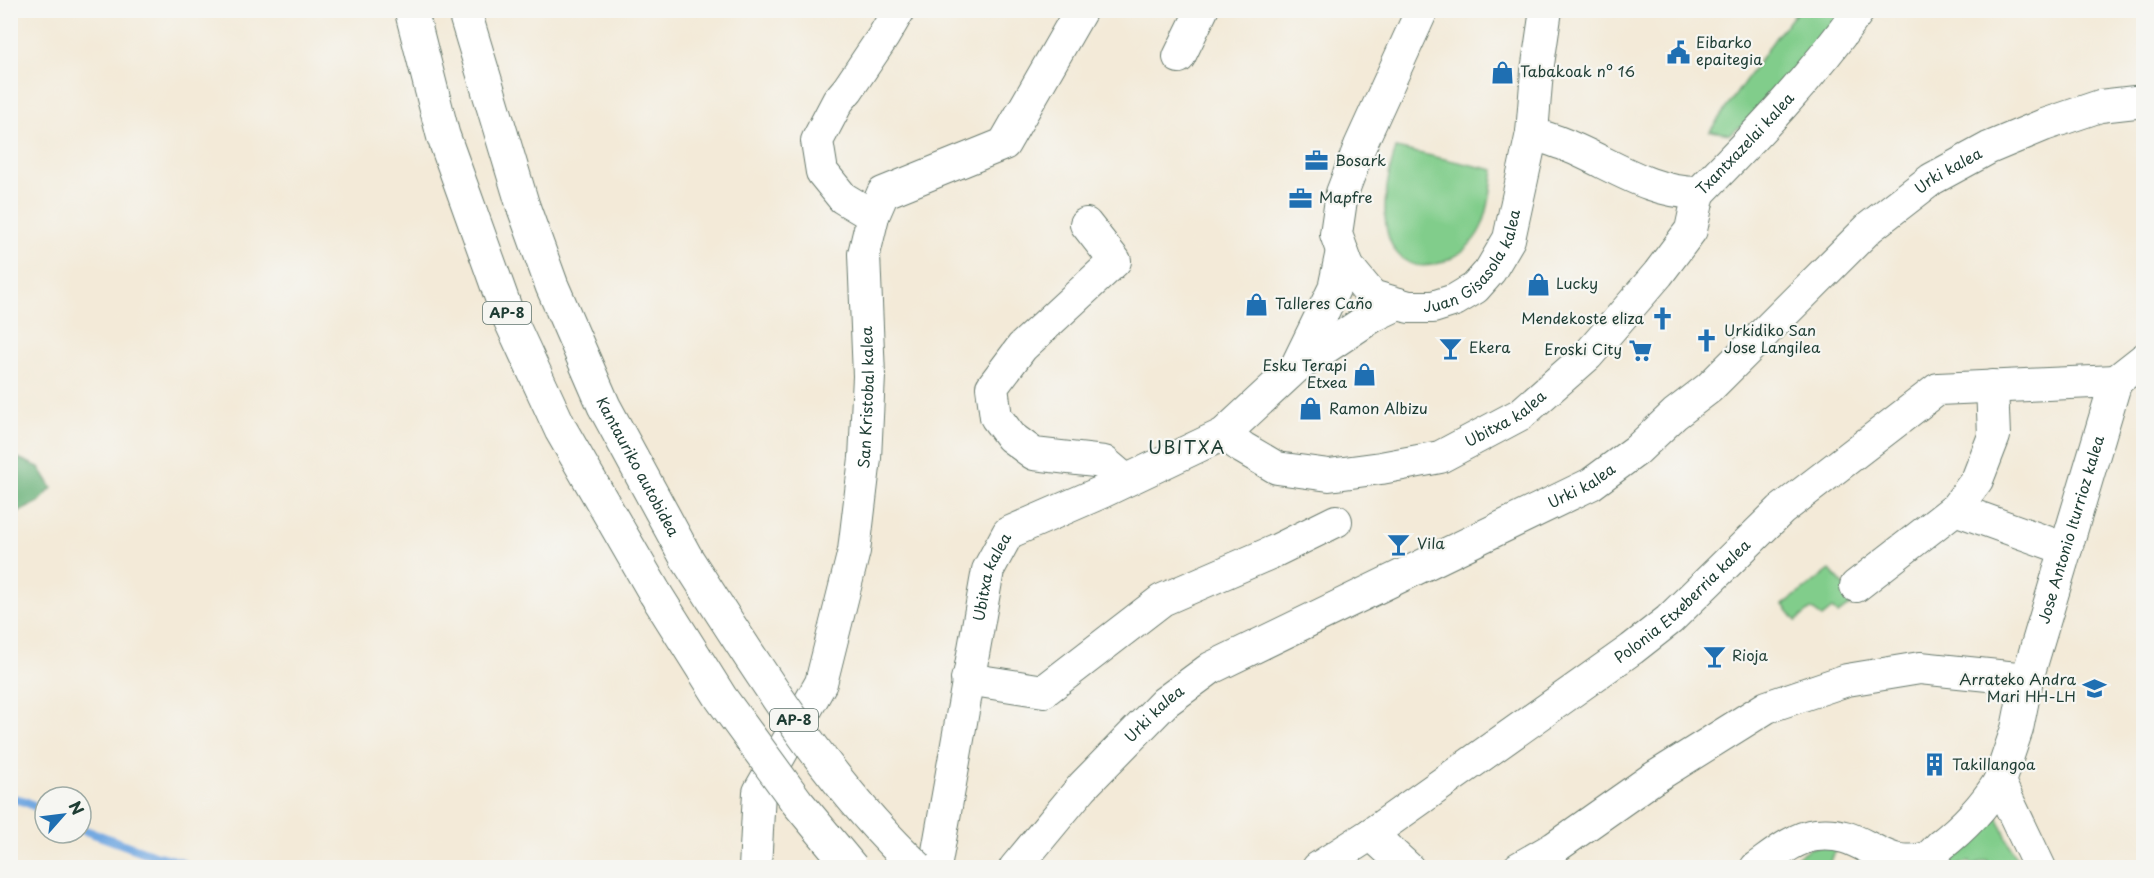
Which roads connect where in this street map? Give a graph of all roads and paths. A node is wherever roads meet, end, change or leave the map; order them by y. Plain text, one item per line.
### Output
1 (411, 10) edge
2 (464, 10) edge
3 (899, 10) edge
4 (1081, 10) edge
5 (1202, 10) edge
6 (1422, 10) edge
7 (1546, 10) edge
8 (1859, 10) edge
9 (1179, 57) dead end
10 (2144, 101) edge
11 (1532, 133) junction
12 (1699, 194) junction
13 (873, 216) junction
14 (1086, 224) dead end
15 (1342, 250) junction
16 (1398, 304) junction
17 (2144, 359) edge
18 (1295, 368) junction
19 (2116, 381) junction
20 (1992, 386) junction
21 (1224, 434) junction
22 (1125, 480) junction
23 (1955, 509) junction
24 (1336, 521) dead end
25 (2066, 549) junction
26 (1856, 586) dead end
27 (967, 679) junction
28 (2027, 679) junction
29 (1999, 782) junction
30 (1371, 834) junction
31 (754, 867) edge
32 (852, 867) edge
33 (918, 867) edge
34 (935, 867) edge
35 (1016, 867) edge
36 (1317, 867) edge
37 (1408, 867) edge
38 (1519, 867) edge
39 (1756, 867) edge
40 (2040, 867) edge

1 - 32 highway, AP-8, bridge
2 - 33 highway, Kantauriko autobidea / AP-8, bridge
3 - 13 street
4 - 13 street, San Kristobal kalea
5 - 9 street
6 - 15 street, Juan Gisasola kalea
7 - 11 street, Juan Gisasola kalea
8 - 12 street, Txantxazelai kalea
10 - 35 street, Urki kalea
11 - 12 street, Txantxazelai kalea
11 - 16 street, Juan Gisasola kalea
12 - 21 street, Ubitxa kalea
13 - 31 street, San Kristobal kalea
14 - 22 street
15 - 16 street, Juan Gisasola kalea
15 - 18 street, Ubitxa kalea
16 - 18 street, Ubitxa kalea
17 - 19 street
18 - 21 street, Ubitxa kalea
19 - 20 street, Polonia Etxeberria kalea
19 - 25 street, Jose Antonio Iturrioz kalea
20 - 23 street
20 - 30 street, Polonia Etxeberria kalea
21 - 22 street, Ubitxa kalea
22 - 27 street, Ubitxa kalea
23 - 25 street
23 - 26 street
24 - 27 street
25 - 28 street, Jose Antonio Iturrioz kalea
27 - 34 street, Ubitxa kalea
28 - 29 street, Jose Antonio Iturrioz kalea
28 - 38 street
29 - 39 street, Jose Antonio Iturrioz kalea
29 - 40 street
30 - 36 street, Polonia Etxeberria kalea
30 - 37 street

